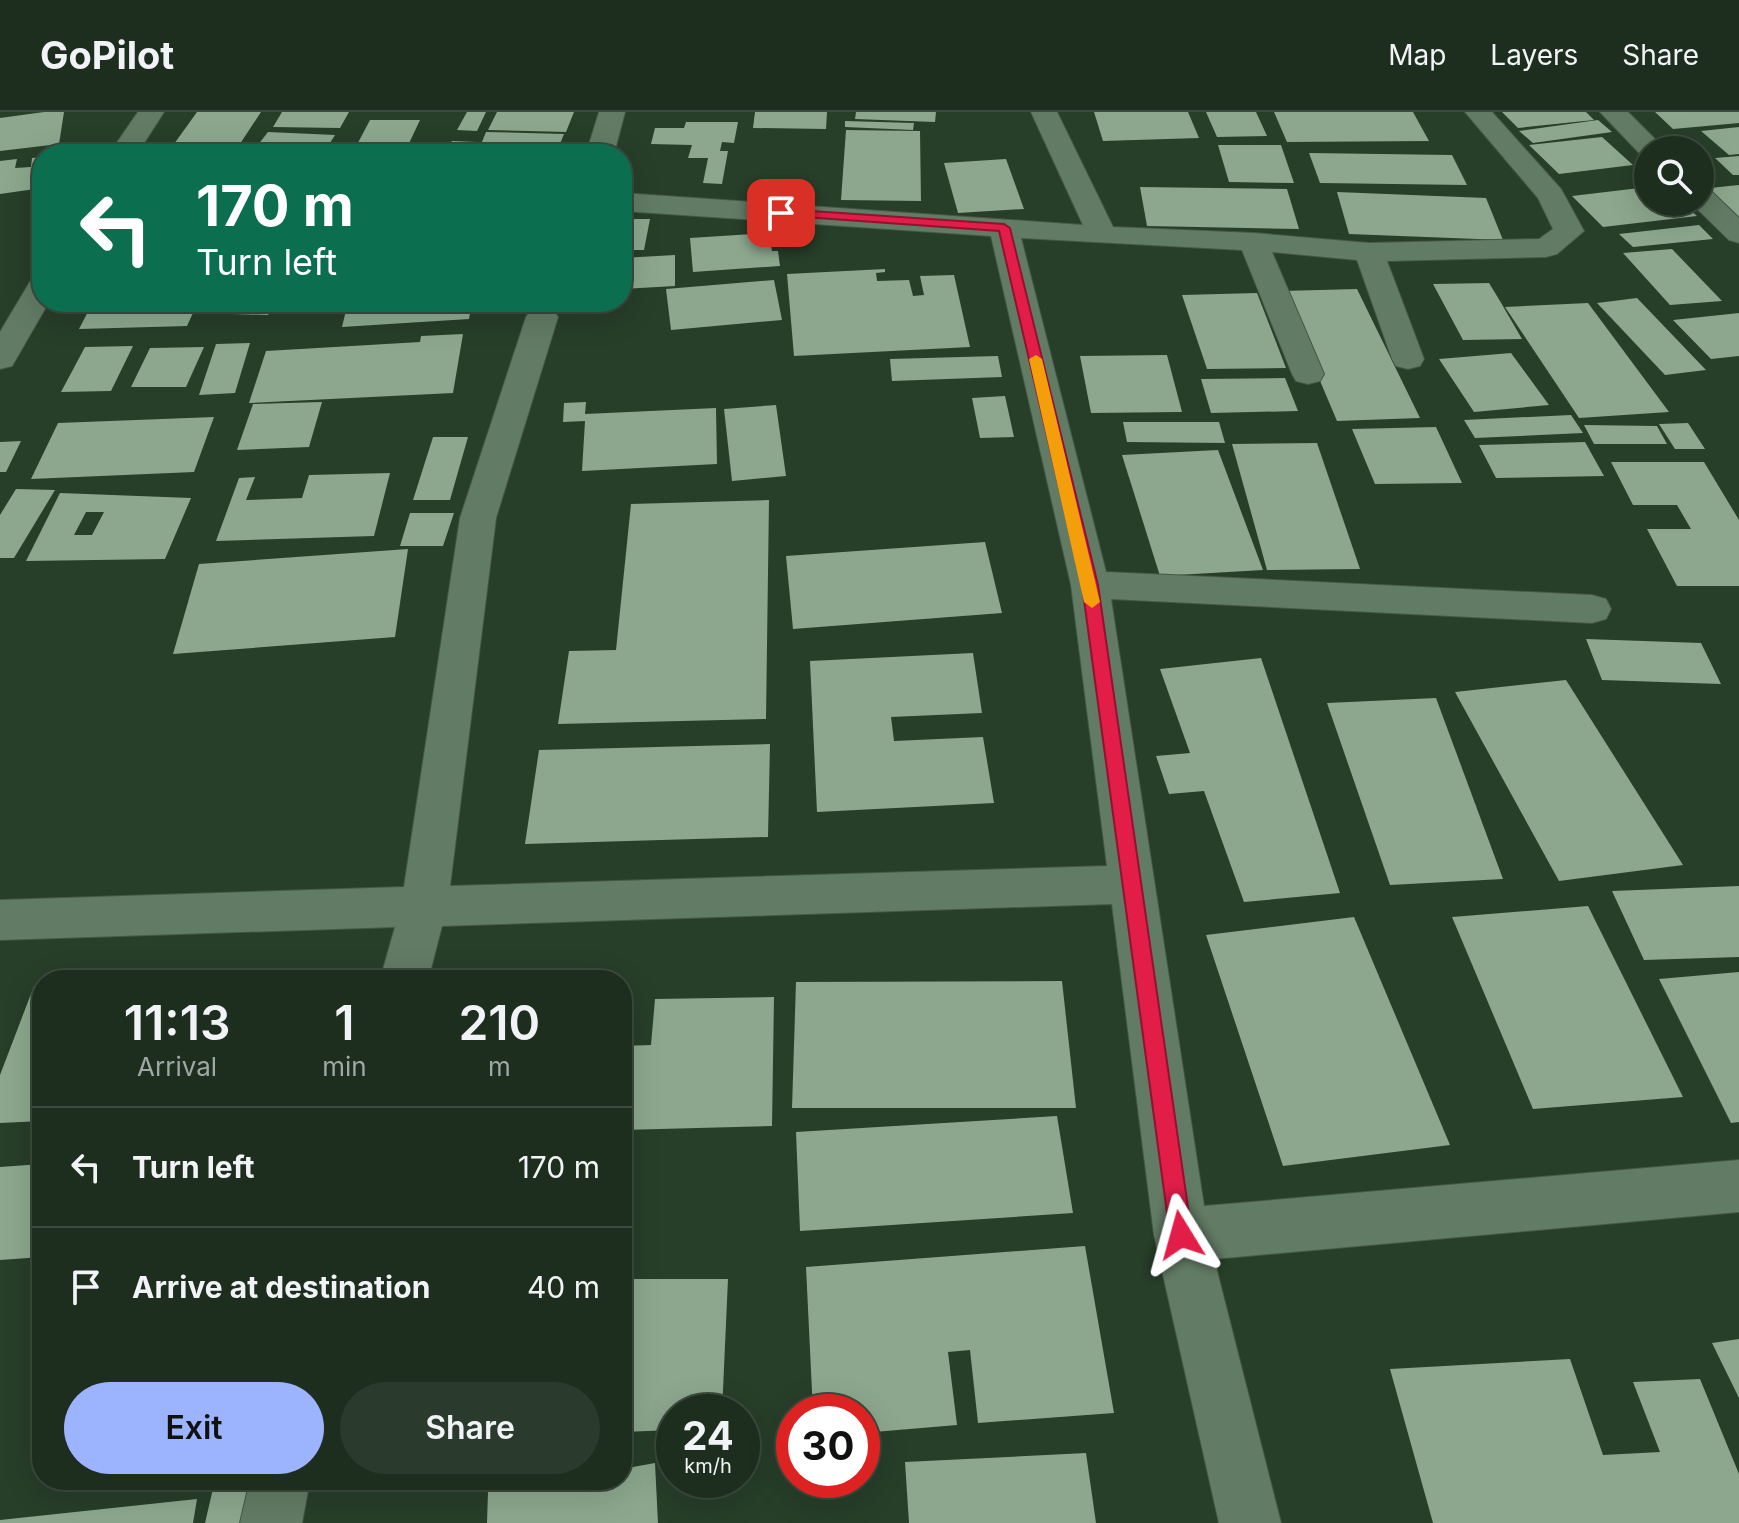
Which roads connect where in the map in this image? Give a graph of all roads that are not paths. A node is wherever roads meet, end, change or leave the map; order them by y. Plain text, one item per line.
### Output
1 (151, 112) edge
2 (612, 112) edge
3 (1044, 112) edge
4 (1478, 112) edge
5 (1613, 112) edge
6 (1638, 136) edge
7 (130, 144) edge
8 (603, 144) edge
9 (632, 203) edge
10 (1714, 210) edge
11 (1004, 228) junction
12 (1739, 234) edge
13 (1102, 235) junction
14 (1254, 242) junction
15 (1369, 252) junction
16 (32, 304) edge
17 (542, 317) dead end
18 (0, 359) edge
19 (1408, 359) dead end
20 (1308, 374) dead end
21 (1090, 585) junction
22 (1592, 609) dead end
23 (1129, 884) junction
24 (424, 907) junction
25 (0, 920) edge
26 (407, 970) edge
27 (1739, 1186) edge
28 (1181, 1235) junction
29 (278, 1490) edge
30 (271, 1523) edge
31 (1250, 1523) edge

1 - 7 street
2 - 8 street
3 - 13 street
4 - 15 street
5 - 6 street
9 - 11 street
10 - 12 street
11 - 13 street
11 - 21 street
13 - 14 street
14 - 15 street
14 - 20 street
15 - 19 street
16 - 18 street
17 - 24 street
21 - 22 street
21 - 23 street
23 - 24 street
23 - 28 street
24 - 25 street
24 - 26 street
27 - 28 street
28 - 31 street
29 - 30 street

